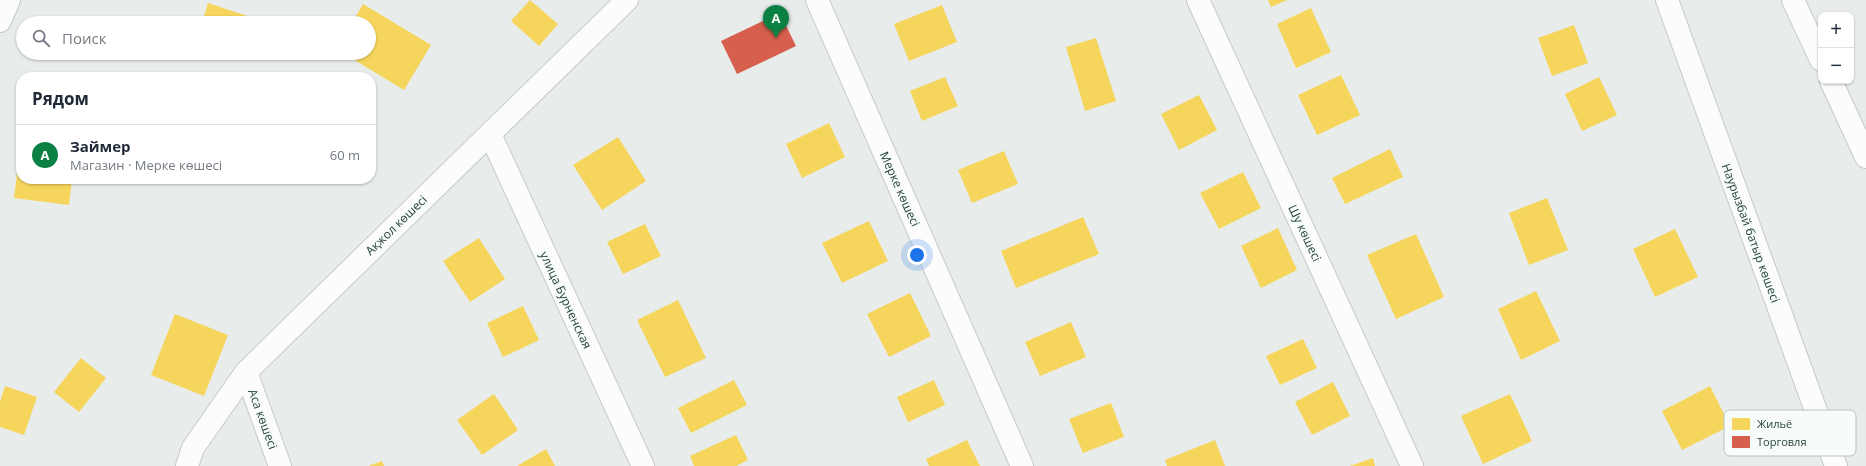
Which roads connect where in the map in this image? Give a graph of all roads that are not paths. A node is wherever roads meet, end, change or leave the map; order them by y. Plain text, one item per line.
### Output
1 (9, 0) edge
2 (627, 0) edge
3 (817, 0) edge
4 (1198, 0) edge
5 (1667, 0) edge
6 (1793, 0) edge
7 (0, 20) edge
8 (1818, 54) edge
9 (1832, 84) edge
10 (490, 134) junction
11 (1866, 157) edge
12 (246, 372) junction
13 (1816, 410) edge
14 (1832, 456) edge
15 (187, 466) edge
16 (280, 466) edge
17 (643, 466) edge
18 (1022, 466) edge
19 (1412, 466) edge
20 (1836, 466) edge

1 - 7 street
2 - 10 street, Ақжол көшесі
3 - 18 street, Мерке көшесі
4 - 19 street, Шу көшесі
5 - 13 street, Наурызбай батыр көшесі
6 - 8 street
9 - 11 street
10 - 12 street, Ақжол көшесі
10 - 17 street, улица Бурненская
12 - 15 street, Ақжол көшесі
12 - 16 street, Аса көшесі
14 - 20 street, Наурызбай батыр көшесі

